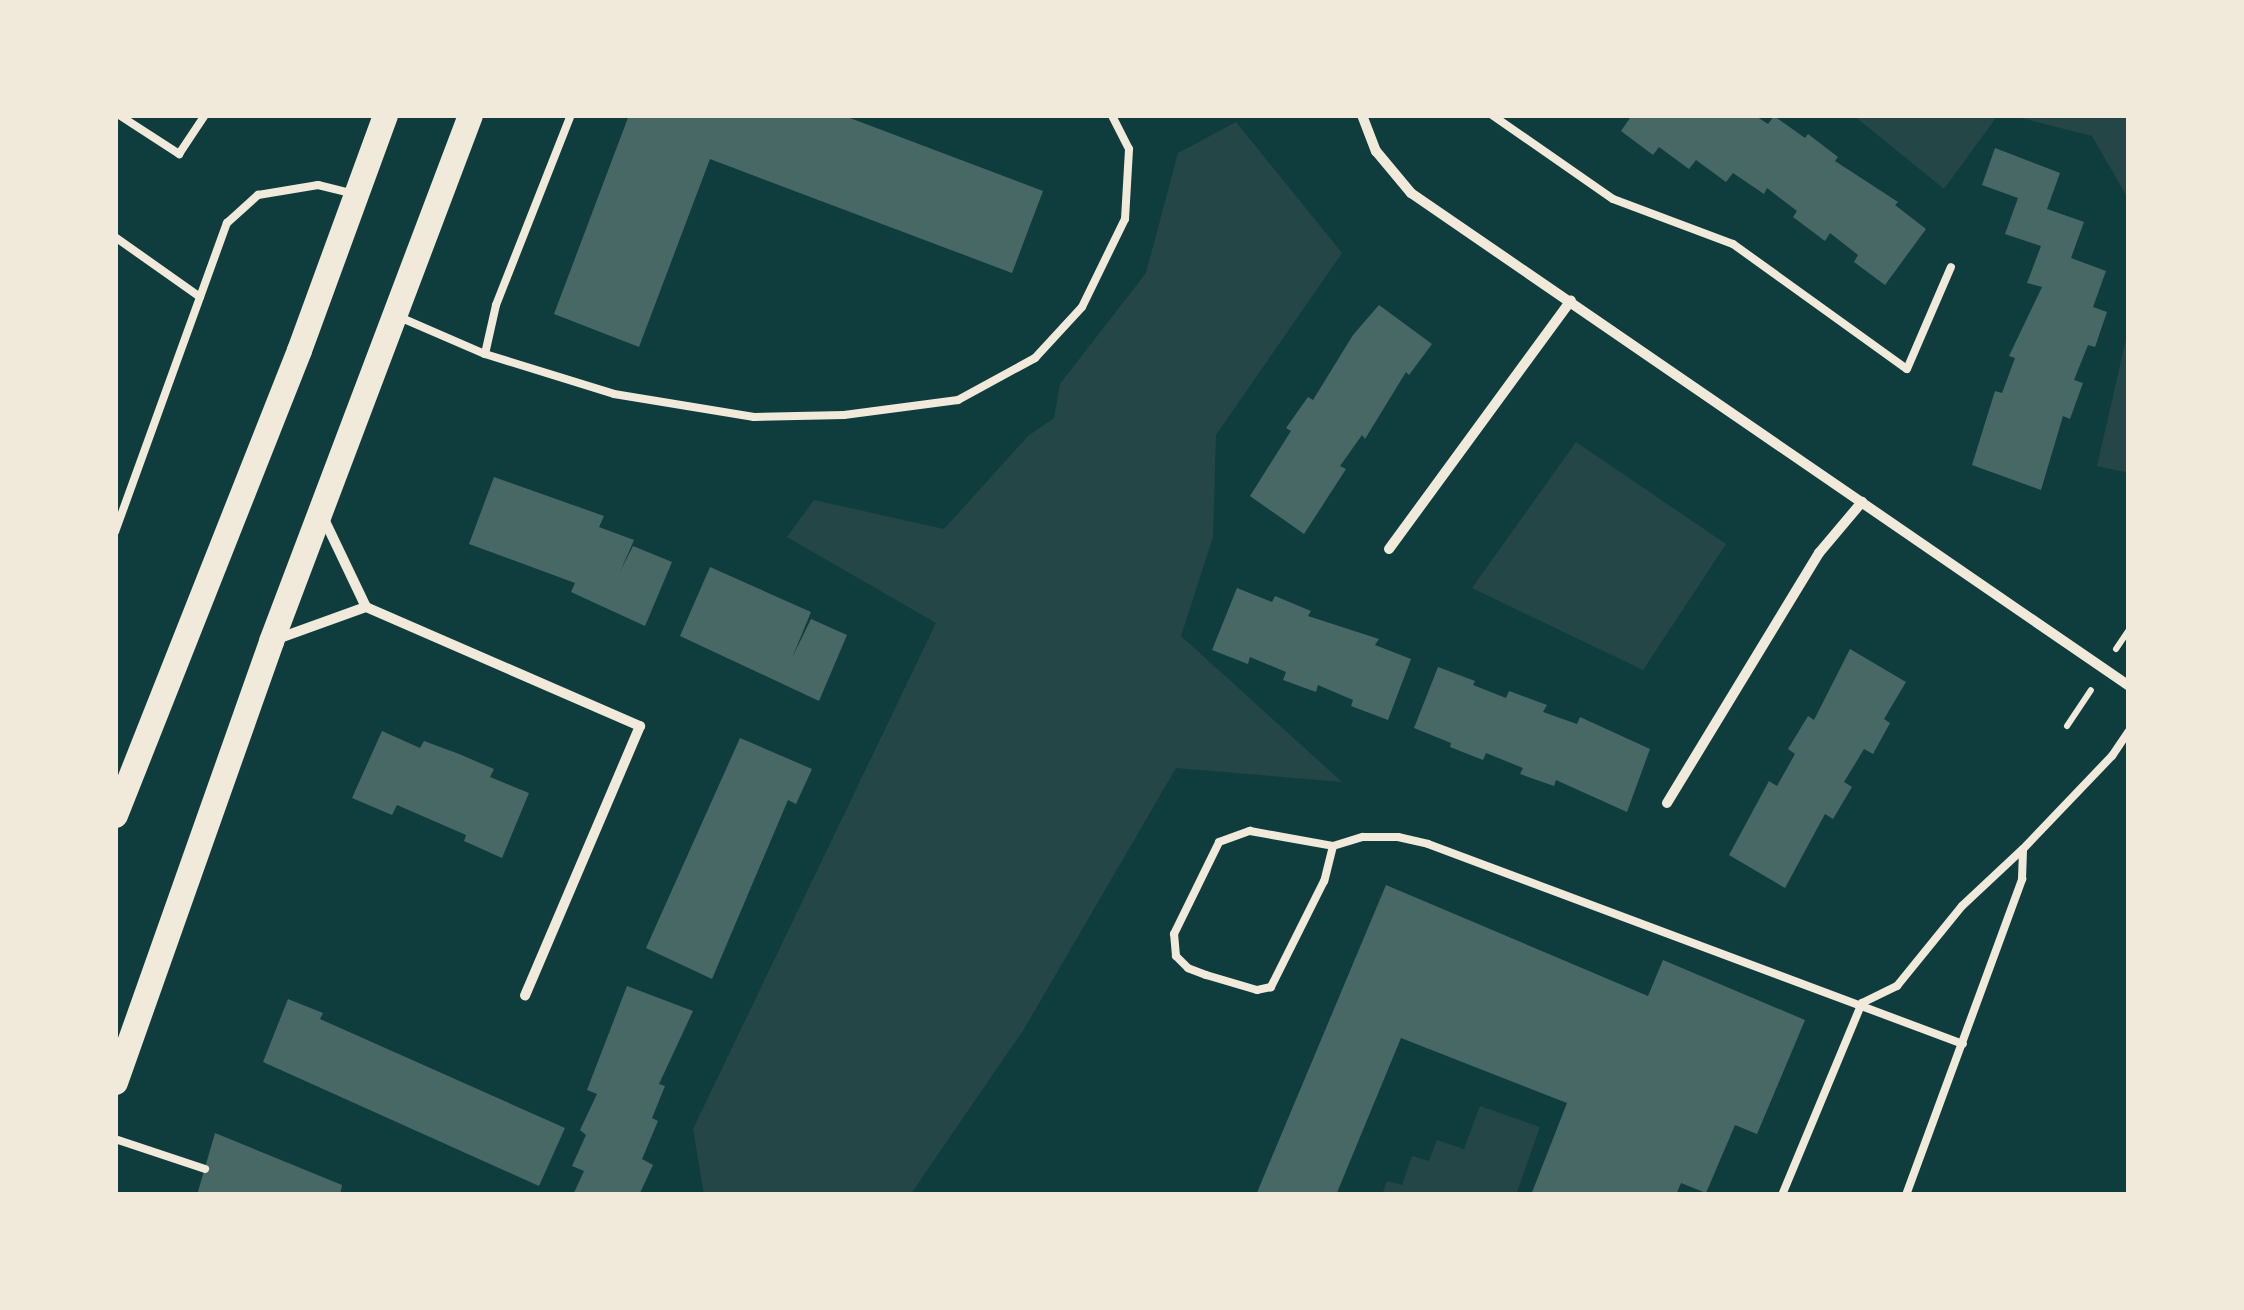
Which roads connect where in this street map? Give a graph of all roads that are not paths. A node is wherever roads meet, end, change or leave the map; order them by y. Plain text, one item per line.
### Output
1 (119, 115) edge
2 (205, 115) edge
3 (385, 115) edge
4 (470, 115) edge
5 (571, 115) edge
6 (1112, 115) edge
7 (1362, 115) edge
8 (1492, 115) edge
9 (356, 194) junction
10 (115, 237) edge
11 (1951, 267) dead end
12 (200, 297) junction
13 (1571, 300) junction
14 (395, 315) junction
15 (486, 354) junction
16 (1862, 502) junction
17 (320, 512) junction
18 (115, 532) edge
19 (1390, 549) dead end
20 (366, 607) junction
21 (271, 640) junction
22 (2129, 686) edge
23 (2129, 730) edge
24 (1667, 802) dead end
25 (115, 815) edge
26 (1333, 846) junction
27 (2023, 850) junction
28 (525, 996) dead end
29 (1862, 1002) junction
30 (1964, 1044) junction
31 (115, 1082) edge
32 (115, 1140) edge
33 (205, 1169) dead end
34 (1782, 1195) edge
35 (1906, 1195) edge

1 - 2 lane
3 - 9 main road
4 - 14 main road
5 - 15 lane
6 - 15 lane
7 - 13 street
8 - 11 lane
9 - 12 lane
9 - 25 main road
10 - 12 lane
12 - 18 lane
13 - 16 street
13 - 19 street
14 - 15 lane
14 - 17 main road
16 - 22 street
16 - 24 street
17 - 20 street
17 - 21 main road
20 - 21 street
20 - 28 street
21 - 31 main road
23 - 27 lane
26 - 26 lane
26 - 29 lane
27 - 29 lane
27 - 30 lane
29 - 30 lane
29 - 34 lane
30 - 35 lane
32 - 33 lane

